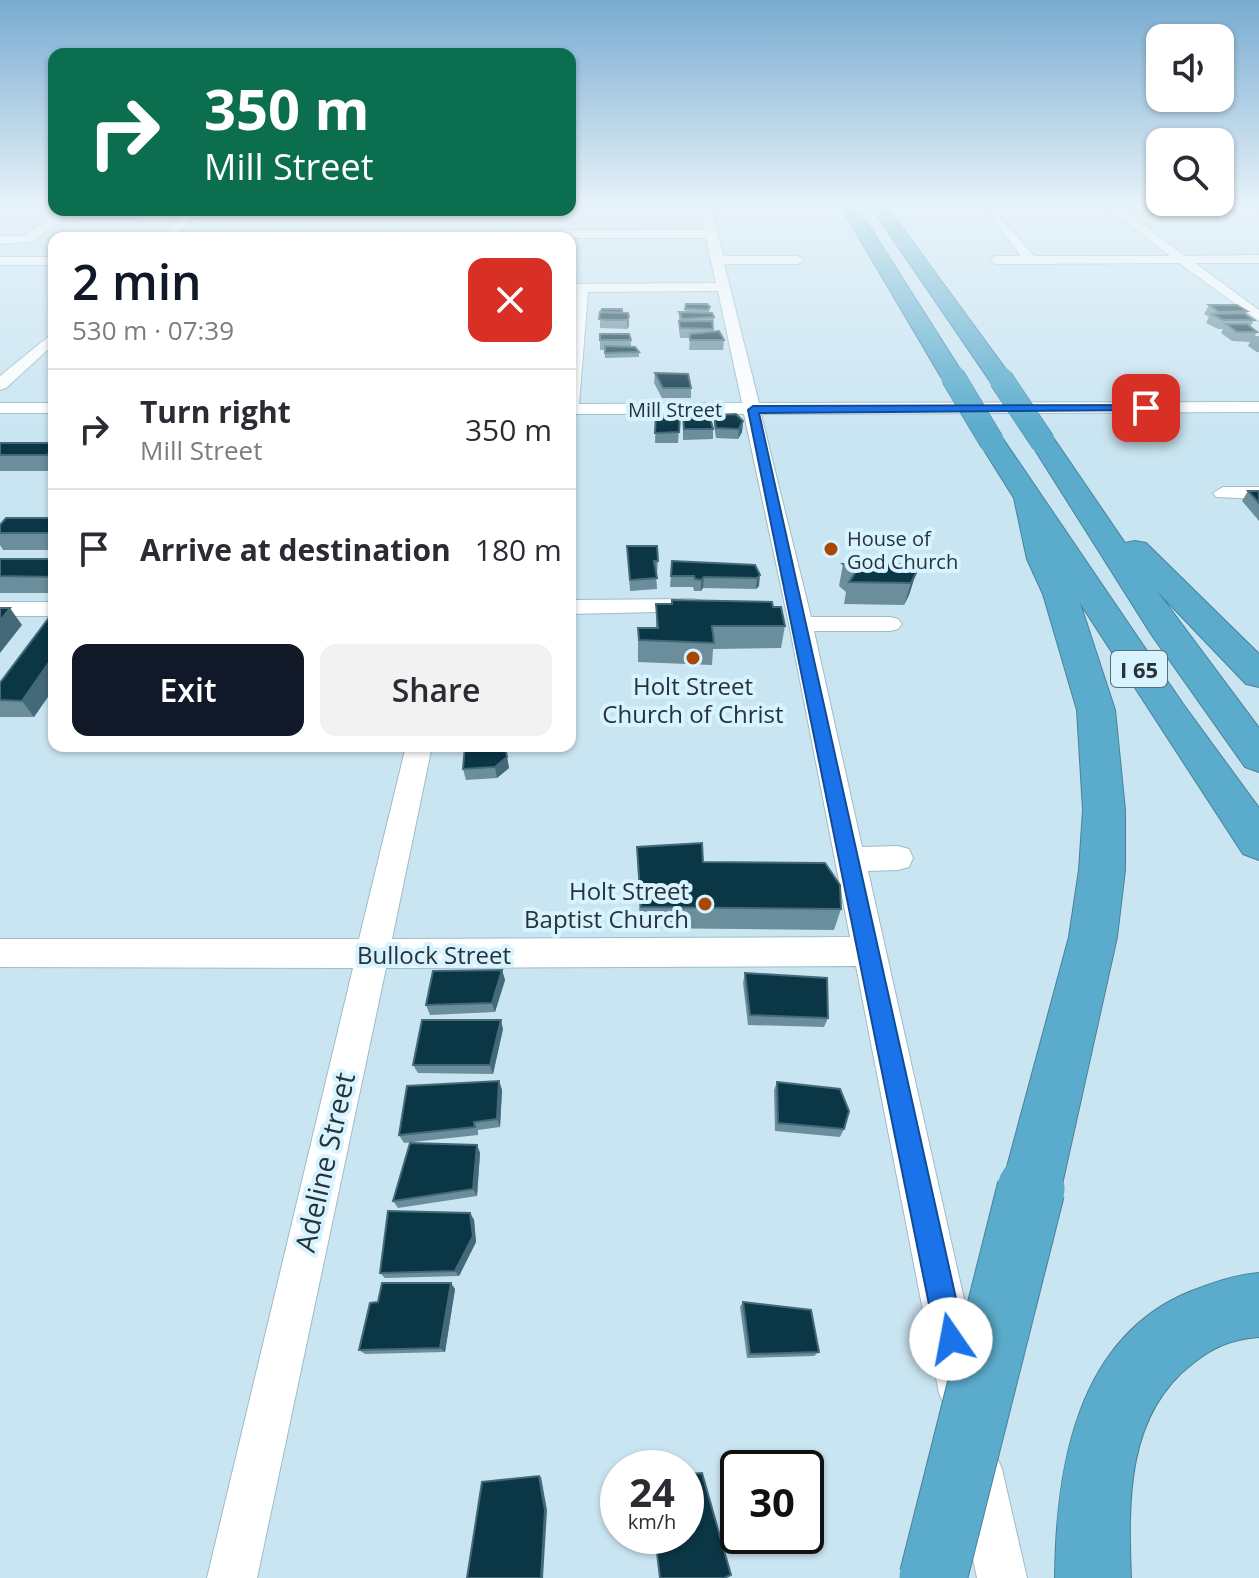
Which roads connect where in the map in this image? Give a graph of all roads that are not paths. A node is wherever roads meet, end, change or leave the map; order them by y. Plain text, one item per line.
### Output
1 (601, 281) edge
2 (722, 281) edge
3 (894, 281) edge
4 (931, 281) edge
5 (1213, 281) edge
6 (576, 288) edge
7 (1259, 317) edge
8 (48, 341) edge
9 (26, 361) junction
10 (0, 362) edge
11 (0, 385) edge
12 (1236, 407) junction
13 (1259, 407) edge
14 (0, 408) edge
15 (48, 408) edge
16 (576, 409) edge
17 (753, 410) junction
18 (1253, 426) dead end
19 (1072, 486) junction
20 (1027, 492) junction
21 (1223, 493) dead end
22 (1259, 493) edge
23 (723, 606) edge
24 (576, 607) edge
25 (0, 609) edge
26 (48, 609) edge
27 (788, 611) junction
28 (890, 624) dead end
29 (1259, 675) edge
30 (418, 752) edge
31 (1259, 757) edge
32 (1259, 842) edge
33 (898, 858) dead end
34 (851, 859) junction
35 (868, 951) junction
36 (0, 953) edge
37 (372, 954) junction
38 (1259, 1305) edge
39 (1092, 1551) edge
40 (232, 1578) edge
41 (933, 1578) edge
42 (1002, 1578) edge

1 - 6 street
2 - 17 street
3 - 20 highway, I 65, bridge
4 - 19 highway, I 65, bridge
5 - 7 street
8 - 9 street
9 - 10 street
9 - 11 street
12 - 13 street, Mill Street
12 - 17 street, Mill Street
12 - 18 street
14 - 15 street
16 - 17 street, Mill Street
17 - 27 street
19 - 29 highway
19 - 31 highway, I 65
20 - 32 highway, I 65
20 - 41 highway, bridge
21 - 22 street
23 - 24 street
25 - 26 street
27 - 28 street
27 - 34 street
30 - 37 street, Adeline Street
33 - 34 street
34 - 35 street
35 - 37 street, Bullock Street
35 - 42 street
36 - 37 street, Bullock Street
37 - 40 street, Adeline Street
38 - 39 highway

